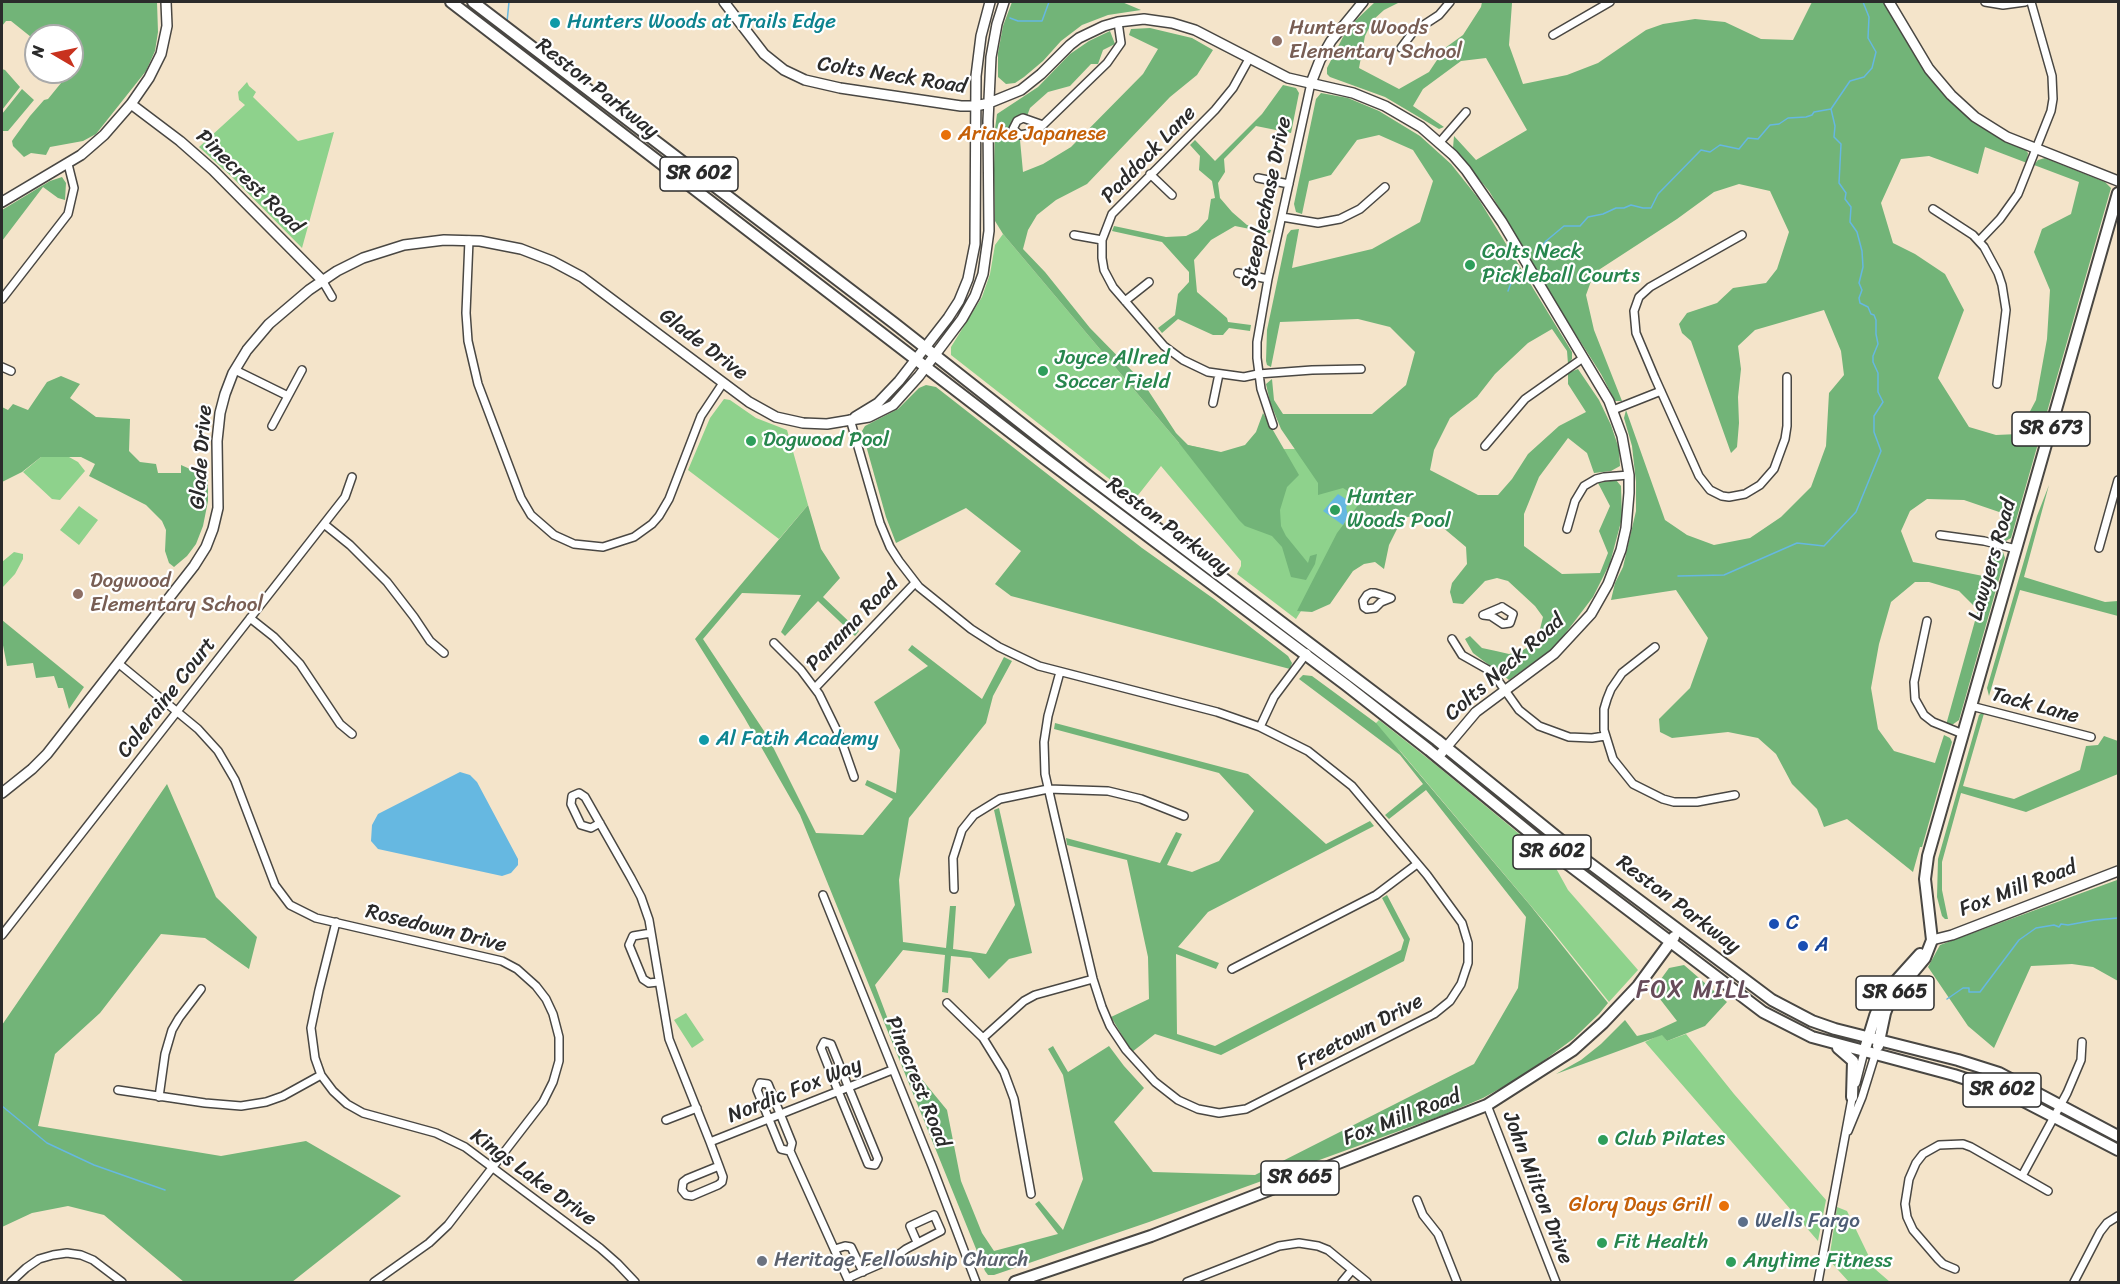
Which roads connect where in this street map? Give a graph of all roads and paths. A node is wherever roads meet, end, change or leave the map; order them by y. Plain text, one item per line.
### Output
1 (166, 2) edge
2 (451, 2) edge
3 (473, 2) edge
4 (724, 2) edge
5 (990, 2) edge
6 (1004, 2) edge
7 (1363, 2) edge
8 (1450, 2) edge
9 (1610, 2) edge
10 (1889, 2) edge
11 (1985, 2) edge
12 (2025, 2) edge
13 (2031, 2) edge
14 (1118, 22) junction
15 (1553, 34) dead end
16 (1401, 48) dead end
17 (1249, 59) junction
18 (1311, 83) junction
19 (131, 104) junction
20 (989, 104) junction
21 (976, 106) junction
22 (1466, 112) dead end
23 (1043, 125) dead end
24 (1440, 142) junction
25 (2036, 150) junction
26 (68, 164) junction
27 (1150, 174) junction
28 (1258, 177) dead end
29 (2118, 181) edge
30 (1289, 184) junction
31 (1385, 188) dead end
32 (2118, 193) edge
33 (1172, 195) dead end
34 (2, 202) edge
35 (1933, 209) dead end
36 (1282, 217) junction
37 (1074, 235) dead end
38 (1742, 235) dead end
39 (469, 240) junction
40 (1102, 240) junction
41 (1979, 241) junction
42 (1238, 273) dead end
43 (1268, 279) junction
44 (322, 280) junction
45 (1149, 282) dead end
46 (332, 297) dead end
47 (2, 299) edge
48 (1125, 301) junction
49 (925, 347) junction
50 (935, 355) junction
51 (1583, 358) junction
52 (917, 359) junction
53 (2, 367) edge
54 (927, 367) junction
55 (1361, 369) dead end
56 (235, 370) junction
57 (302, 370) dead end
58 (10, 371) dead end
59 (1219, 374) junction
60 (1258, 374) junction
61 (1787, 378) dead end
62 (723, 383) junction
63 (1997, 384) dead end
64 (1661, 391) junction
65 (288, 396) junction
66 (1213, 403) dead end
67 (1613, 410) junction
68 (850, 419) junction
69 (1273, 425) dead end
70 (272, 426) dead end
71 (1485, 446) dead end
72 (1629, 475) junction
73 (352, 477) dead end
74 (2118, 480) edge
75 (324, 524) junction
76 (1567, 530) dead end
77 (1940, 535) dead end
78 (2016, 549) junction
79 (2099, 549) dead end
80 (915, 583) junction
81 (250, 618) junction
82 (1927, 621) dead end
83 (1452, 639) dead end
84 (774, 643) dead end
85 (1313, 645) junction
86 (1655, 647) dead end
87 (444, 652) dead end
88 (1306, 655) junction
89 (118, 663) junction
90 (1060, 672) junction
91 (815, 688) junction
92 (1504, 690) junction
93 (1971, 706) junction
94 (177, 712) junction
95 (1260, 726) junction
96 (352, 734) dead end
97 (1963, 734) junction
98 (1605, 736) junction
99 (2091, 737) dead end
100 (1446, 747) junction
101 (1438, 757) junction
102 (854, 777) dead end
103 (1048, 789) junction
104 (2, 794) edge
105 (1735, 795) dead end
106 (1184, 816) dead end
107 (600, 824) junction
108 (1417, 864) junction
109 (2118, 871) edge
110 (954, 889) dead end
111 (823, 895) dead end
112 (336, 922) junction
113 (1679, 930) junction
114 (651, 933) junction
115 (2, 935) edge
116 (1932, 940) junction
117 (1671, 942) junction
118 (1232, 969) dead end
119 (1093, 979) junction
120 (658, 982) junction
121 (201, 989) dead end
122 (947, 1003) dead end
123 (983, 1038) junction
124 (1874, 1039) junction
125 (1828, 1042) junction
126 (2082, 1042) dead end
127 (1870, 1054) junction
128 (892, 1070) junction
129 (321, 1075) junction
130 (848, 1086) junction
131 (118, 1090) dead end
132 (838, 1091) junction
133 (159, 1096) junction
134 (1852, 1097) junction
135 (1487, 1105) junction
136 (2061, 1106) junction
137 (696, 1108) junction
138 (781, 1114) junction
139 (2055, 1116) junction
140 (769, 1119) junction
141 (666, 1120) dead end
142 (2118, 1136) edge
143 (710, 1142) junction
144 (1844, 1142) junction
145 (2118, 1150) edge
146 (790, 1151) junction
147 (719, 1166) junction
148 (493, 1167) junction
149 (2022, 1176) junction
150 (2048, 1191) dead end
151 (1031, 1194) dead end
152 (1417, 1200) dead end
153 (2118, 1216) edge
154 (917, 1242) junction
155 (835, 1249) junction
156 (1955, 1269) dead end
157 (1352, 1270) junction
158 (864, 1272) junction
159 (849, 1280) edge
160 (11, 1282) edge
161 (122, 1282) edge
162 (374, 1282) edge
163 (635, 1282) edge
164 (976, 1282) edge
165 (1016, 1282) edge
166 (1187, 1282) edge
167 (1342, 1282) edge
168 (1367, 1282) edge
169 (1457, 1282) edge
170 (1556, 1282) edge
171 (1818, 1282) edge
172 (2074, 1282) edge

1 - 19 street
2 - 52 main road, Reston Parkway / SR 602
3 - 49 main road, Reston Parkway / SR 602
4 - 21 street, Colts Neck Road
5 - 21 street, Glade Drive
6 - 20 street, Glade Drive
7 - 18 street, Steeplechase Drive
8 - 16 street
9 - 15 street
10 - 25 street
11 - 12 street
13 - 25 street
14 - 17 street, Colts Neck Road
14 - 20 street, Colts Neck Road
14 - 23 street
17 - 18 street, Colts Neck Road
17 - 27 street, Paddock Lane
18 - 24 street, Colts Neck Road
18 - 30 street, Steeplechase Drive
19 - 26 street
19 - 44 street, Pinecrest Road
20 - 21 street, Colts Neck Road
20 - 50 street, Glade Drive
21 - 49 street, Glade Drive
22 - 24 street
24 - 51 street, Colts Neck Road
25 - 29 street
25 - 41 street
26 - 34 street
26 - 47 street
27 - 33 street
27 - 40 street, Paddock Lane
28 - 30 street
30 - 36 street, Steeplechase Drive
31 - 36 street
32 - 78 main road, Lawyers Road / SR 673
35 - 41 street
36 - 43 street, Steeplechase Drive
37 - 40 street
38 - 64 street
39 - 44 street, Glade Drive
39 - 62 street, Glade Drive
39 - 62 street
40 - 48 street, Paddock Lane
41 - 63 street
42 - 43 street
43 - 60 street, Steeplechase Drive
44 - 46 street, Pinecrest Road
44 - 56 street, Glade Drive
45 - 48 street
48 - 59 street, Paddock Lane
49 - 50 main road, Reston Parkway / SR 602
49 - 52 street, Glade Drive
50 - 54 street, Glade Drive
50 - 85 main road, Reston Parkway / SR 602
51 - 67 street, Colts Neck Road
51 - 71 street
52 - 54 main road, Reston Parkway / SR 602
52 - 68 street, Glade Drive
53 - 58 street
54 - 68 street, Glade Drive
54 - 88 main road, Reston Parkway / SR 602
55 - 60 street, Paddock Lane
56 - 65 street
56 - 89 street, Glade Drive
57 - 65 street
59 - 60 street, Paddock Lane
59 - 66 street
60 - 69 street, Steeplechase Drive
61 - 64 street
62 - 68 street, Glade Drive
64 - 67 street
65 - 70 street
67 - 72 street, Colts Neck Road
68 - 80 street, Freetown Drive
72 - 76 street
72 - 92 street, Colts Neck Road
73 - 75 street, Coleraine Court
74 - 79 street
75 - 81 street, Coleraine Court
75 - 87 street
77 - 78 street
78 - 93 main road, Lawyers Road / SR 673
80 - 90 street, Freetown Drive
80 - 91 street, Panama Road
81 - 94 street, Coleraine Court
81 - 96 street
82 - 97 street
83 - 92 street
84 - 91 street
85 - 88 street
85 - 100 main road, Reston Parkway / SR 602
86 - 98 street
88 - 95 street
88 - 101 main road, Reston Parkway / SR 602
89 - 94 street, Rosedown Drive
89 - 104 street, Glade Drive
90 - 95 street, Freetown Drive
90 - 103 street, Freetown Drive
91 - 102 street
92 - 98 street
92 - 100 street, Colts Neck Road
93 - 97 main road, Lawyers Road / SR 673
93 - 99 street, Tack Lane
94 - 112 street, Rosedown Drive
94 - 115 street, Coleraine Court
95 - 108 street, Freetown Drive
97 - 116 main road, Lawyers Road / SR 673
98 - 105 street
100 - 101 street, Colts Neck Road
100 - 113 main road, Reston Parkway / SR 602
101 - 117 main road, Reston Parkway / SR 602
103 - 106 street
103 - 110 street
103 - 119 street, Freetown Drive
107 - 107 street
107 - 114 street
108 - 118 street
108 - 119 street, Freetown Drive
109 - 116 street, Fox Mill Road
111 - 128 street, Pinecrest Road
112 - 129 street, Kings Lake Drive
112 - 148 street, Rosedown Drive
113 - 117 main road, Fox Mill Road / SR 665
113 - 124 main road, Reston Parkway / SR 602
114 - 120 street
114 - 120 street
116 - 124 main road, SR 665
117 - 125 main road, Reston Parkway / SR 602
117 - 135 main road, Fox Mill Road / SR 665
119 - 123 street
120 - 137 street
121 - 133 street
122 - 123 street
123 - 151 street
124 - 127 main road, SR 665
124 - 136 main road, SR 602
125 - 127 main road, Reston Parkway / SR 602
125 - 134 main road
126 - 136 street
127 - 134 street
127 - 139 main road, SR 602
127 - 144 street
128 - 130 street, Nordic Fox Way
128 - 164 street, Pinecrest Road
129 - 133 street
129 - 148 street, Kings Lake Drive
130 - 132 street, Nordic Fox Way
130 - 132 street
130 - 132 street
131 - 133 street
132 - 138 street, Nordic Fox Way
134 - 144 street
135 - 165 main road, Fox Mill Road / SR 665
135 - 170 street, John Milton Drive
136 - 139 street
136 - 142 main road, SR 602
137 - 141 street
137 - 143 street
138 - 140 street, Nordic Fox Way
138 - 140 street
138 - 146 street
139 - 145 main road, SR 602
139 - 149 street
140 - 143 street, Nordic Fox Way
140 - 146 street
143 - 147 street
144 - 171 street
146 - 155 street
147 - 147 street
148 - 162 street, Rosedown Drive
148 - 163 street, Kings Lake Drive
149 - 150 street
149 - 156 street
152 - 169 street
153 - 172 street
154 - 154 street
154 - 158 street
155 - 158 street
155 - 159 street
157 - 166 street
157 - 167 street
157 - 168 street
158 - 159 street
160 - 161 street

